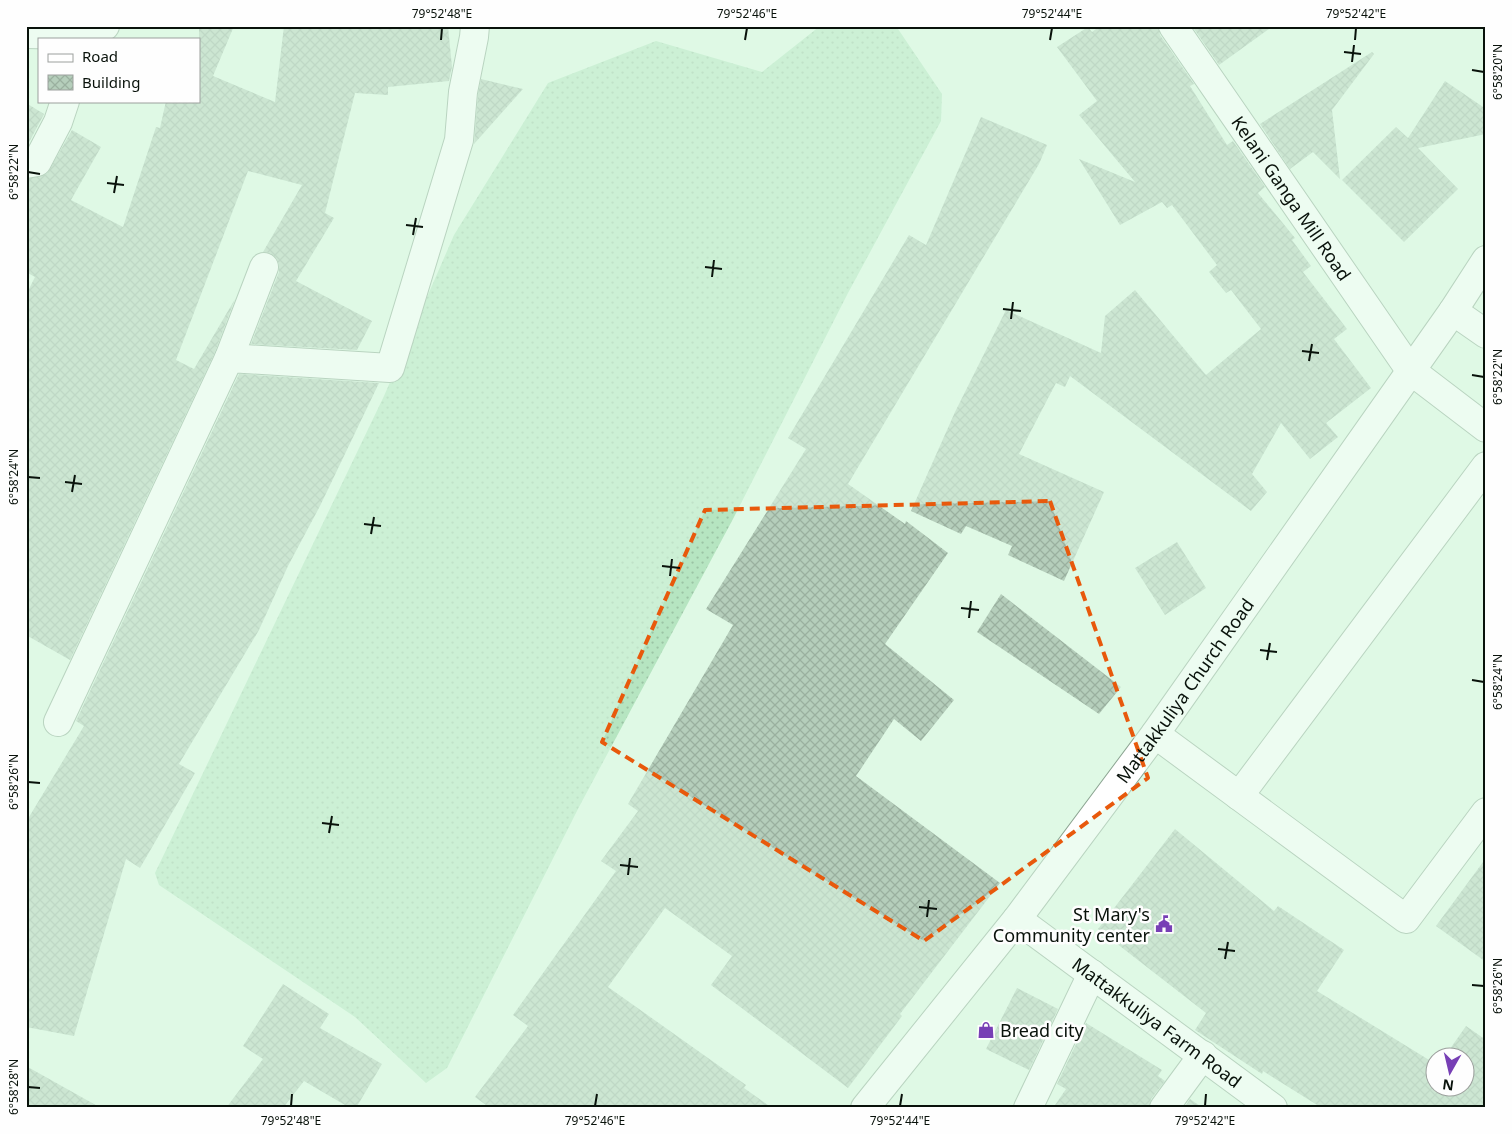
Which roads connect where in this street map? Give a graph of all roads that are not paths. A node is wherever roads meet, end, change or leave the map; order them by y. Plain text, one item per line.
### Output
1 (105, 26) edge
2 (475, 26) edge
3 (1173, 26) edge
4 (26, 34) edge
5 (73, 37) edge
6 (65, 102) edge
7 (26, 164) edge
8 (1486, 260) edge
9 (264, 267) dead end
10 (1453, 311) junction
11 (1486, 334) edge
12 (229, 358) junction
13 (1410, 370) junction
14 (1486, 428) edge
15 (1486, 466) edge
16 (58, 722) dead end
17 (1155, 734) junction
18 (1239, 796) junction
19 (1486, 812) edge
20 (1017, 919) junction
21 (1092, 974) junction
22 (1203, 1055) junction
23 (865, 1108) edge
24 (1028, 1108) edge
25 (1164, 1108) edge
26 (1274, 1108) edge

1 - 5 street
2 - 12 street
3 - 13 street, Kelani Ganga Mill Road
4 - 5 street
6 - 7 street
8 - 10 street, Mattakkuliya Church Road
9 - 12 street
10 - 11 street
10 - 13 street, Mattakkuliya Church Road
12 - 16 street
13 - 14 street, Kelani Ganga Mill Road
13 - 17 street, Mattakkuliya Church Road
15 - 18 street
17 - 18 street
17 - 20 street, Mattakkuliya Church Road
18 - 19 street
20 - 21 street, Mattakkuliya Farm Road
20 - 23 street, Mattakkuliya Church Road
21 - 22 street, Mattakkuliya Farm Road
21 - 24 street
22 - 25 street
22 - 26 street, Mattakkuliya Farm Road

